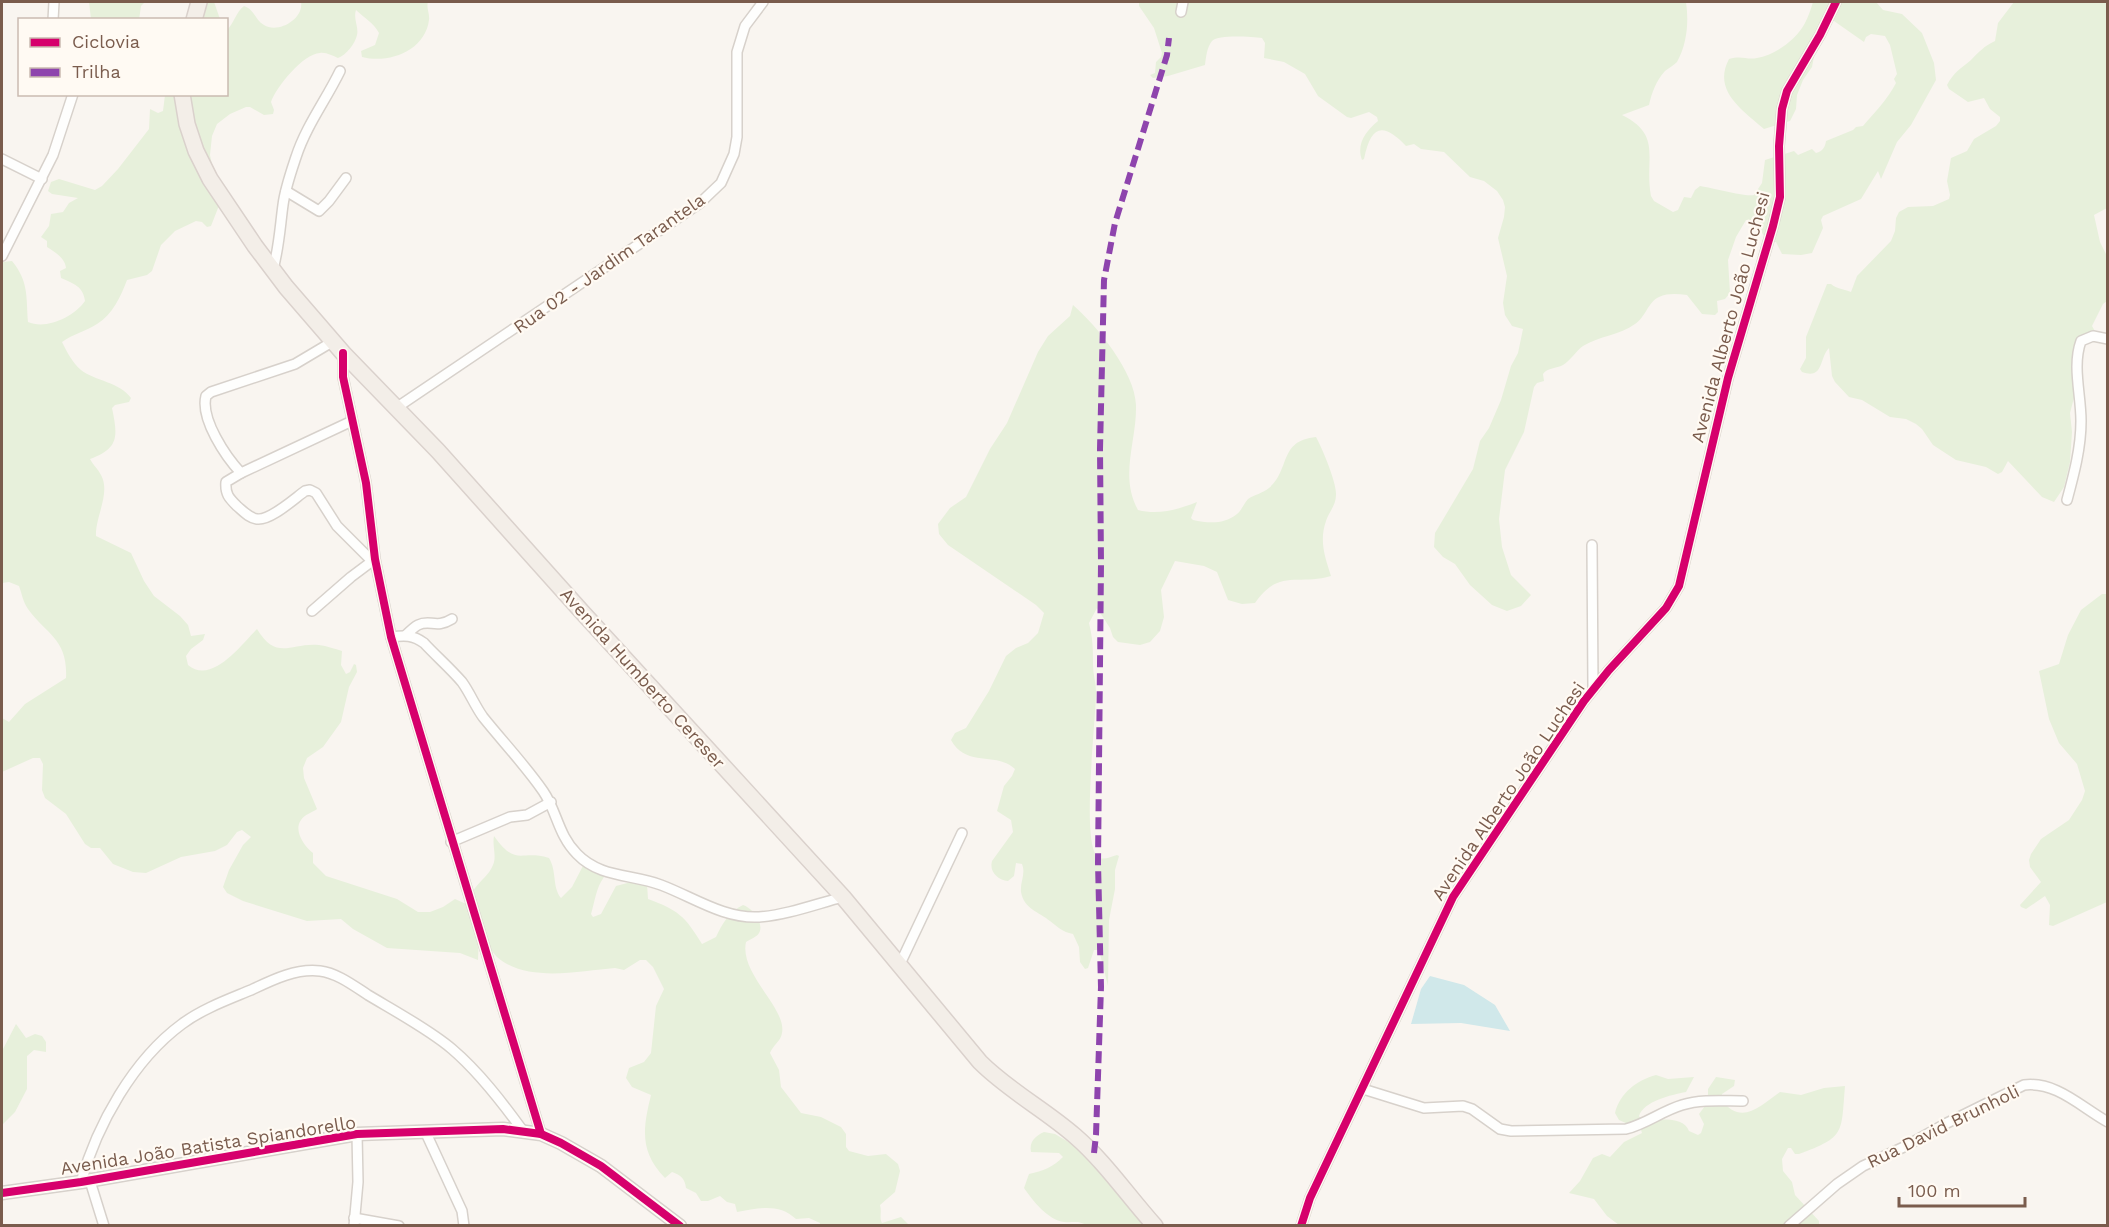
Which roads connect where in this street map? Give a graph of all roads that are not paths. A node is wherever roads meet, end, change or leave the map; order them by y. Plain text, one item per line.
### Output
1 (54, 2) edge
2 (199, 2) edge
3 (763, 2) edge
4 (1183, 2) edge
5 (1836, 2) edge
6 (1181, 12) dead end
7 (53, 18) edge
8 (195, 18) edge
9 (340, 71) dead end
10 (72, 96) edge
11 (182, 96) edge
12 (2, 159) edge
13 (345, 178) dead end
14 (42, 179) junction
15 (286, 191) junction
16 (2, 256) edge
17 (273, 269) junction
18 (2108, 339) edge
19 (337, 347) junction
20 (362, 373) junction
21 (347, 392) junction
22 (396, 408) junction
23 (352, 421) junction
24 (242, 473) junction
25 (2067, 500) dead end
26 (1592, 545) dead end
27 (374, 560) junction
28 (312, 611) dead end
29 (452, 619) dead end
30 (406, 635) junction
31 (391, 637) junction
32 (1593, 688) junction
33 (551, 802) junction
34 (962, 833) dead end
35 (452, 842) junction
36 (843, 897) junction
37 (900, 964) junction
38 (1363, 1089) junction
39 (1743, 1101) dead end
40 (2108, 1122) edge
41 (425, 1131) junction
42 (524, 1131) junction
43 (357, 1134) junction
44 (540, 1134) junction
45 (86, 1181) junction
46 (2, 1193) edge
47 (354, 1222) edge
48 (104, 1226) edge
49 (399, 1226) edge
50 (464, 1226) edge
51 (680, 1226) edge
52 (1155, 1226) edge
53 (1301, 1226) edge
54 (1789, 1226) edge

1 - 7 street
2 - 8 main road
3 - 22 street, Rua 02 - Jardim Tarantela
4 - 6 street
5 - 32 street, Avenida Alberto João Luchesi
9 - 15 street
10 - 14 street
11 - 17 main road, Avenida Humberto Cereser
12 - 14 street
13 - 15 street
14 - 16 street
15 - 17 street
17 - 19 main road, Avenida Humberto Cereser
18 - 25 street
19 - 20 main road, Avenida Humberto Cereser
19 - 21 street
19 - 24 street
20 - 21 street
20 - 22 main road, Avenida Humberto Cereser
21 - 23 street
22 - 36 main road, Avenida Humberto Cereser
23 - 24 street
23 - 27 street
24 - 27 street
26 - 32 street
27 - 28 street
27 - 31 street
29 - 30 street
30 - 31 street
30 - 33 street
31 - 35 street
32 - 38 street, Avenida Alberto João Luchesi
33 - 35 street
33 - 36 street
34 - 37 street
35 - 44 street
36 - 37 main road, Avenida Humberto Cereser
37 - 52 main road, Avenida Humberto Cereser
38 - 39 street
38 - 53 street, Avenida Alberto João Luchesi
40 - 54 street, Rua David Brunholi
41 - 42 street, Avenida João Batista Spiandorello
41 - 43 street, Avenida João Batista Spiandorello
41 - 50 street
42 - 44 street, Avenida João Batista Spiandorello
42 - 45 street
43 - 45 street, Avenida João Batista Spiandorello
43 - 47 street
44 - 51 street, Avenida João Batista Spiandorello
45 - 46 street, Avenida João Batista Spiandorello
45 - 48 street
47 - 49 street

